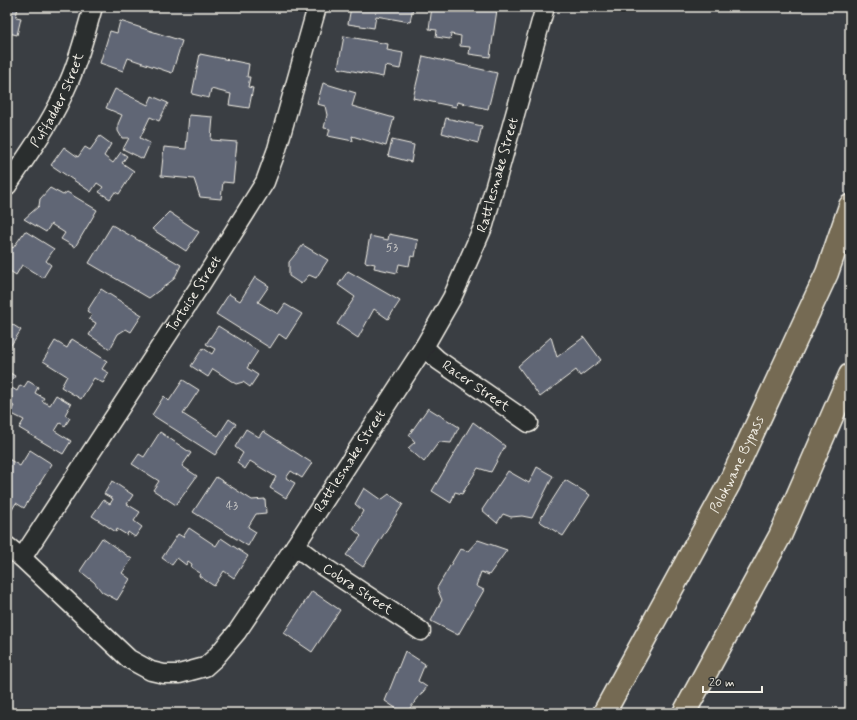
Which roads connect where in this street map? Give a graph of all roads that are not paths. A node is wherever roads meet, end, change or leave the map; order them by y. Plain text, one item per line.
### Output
1 (93, 7) edge
2 (317, 7) edge
3 (545, 7) edge
4 (7, 186) edge
5 (850, 206) edge
6 (424, 347) junction
7 (850, 375) edge
8 (529, 423) dead end
9 (7, 546) edge
10 (295, 546) junction
11 (22, 558) junction
12 (422, 631) dead end
13 (604, 713) edge
14 (684, 713) edge

1 - 4 street, Puffadder Street
2 - 11 street, Tortoise Street
3 - 6 street, Rattlesnake Street
5 - 13 highway, Polokwane Bypass
6 - 8 street, Racer Street
6 - 10 street, Rattlesnake Street
7 - 14 highway
9 - 11 street, Rattlesnake Street
10 - 11 street, Rattlesnake Street
10 - 12 street, Cobra Street

